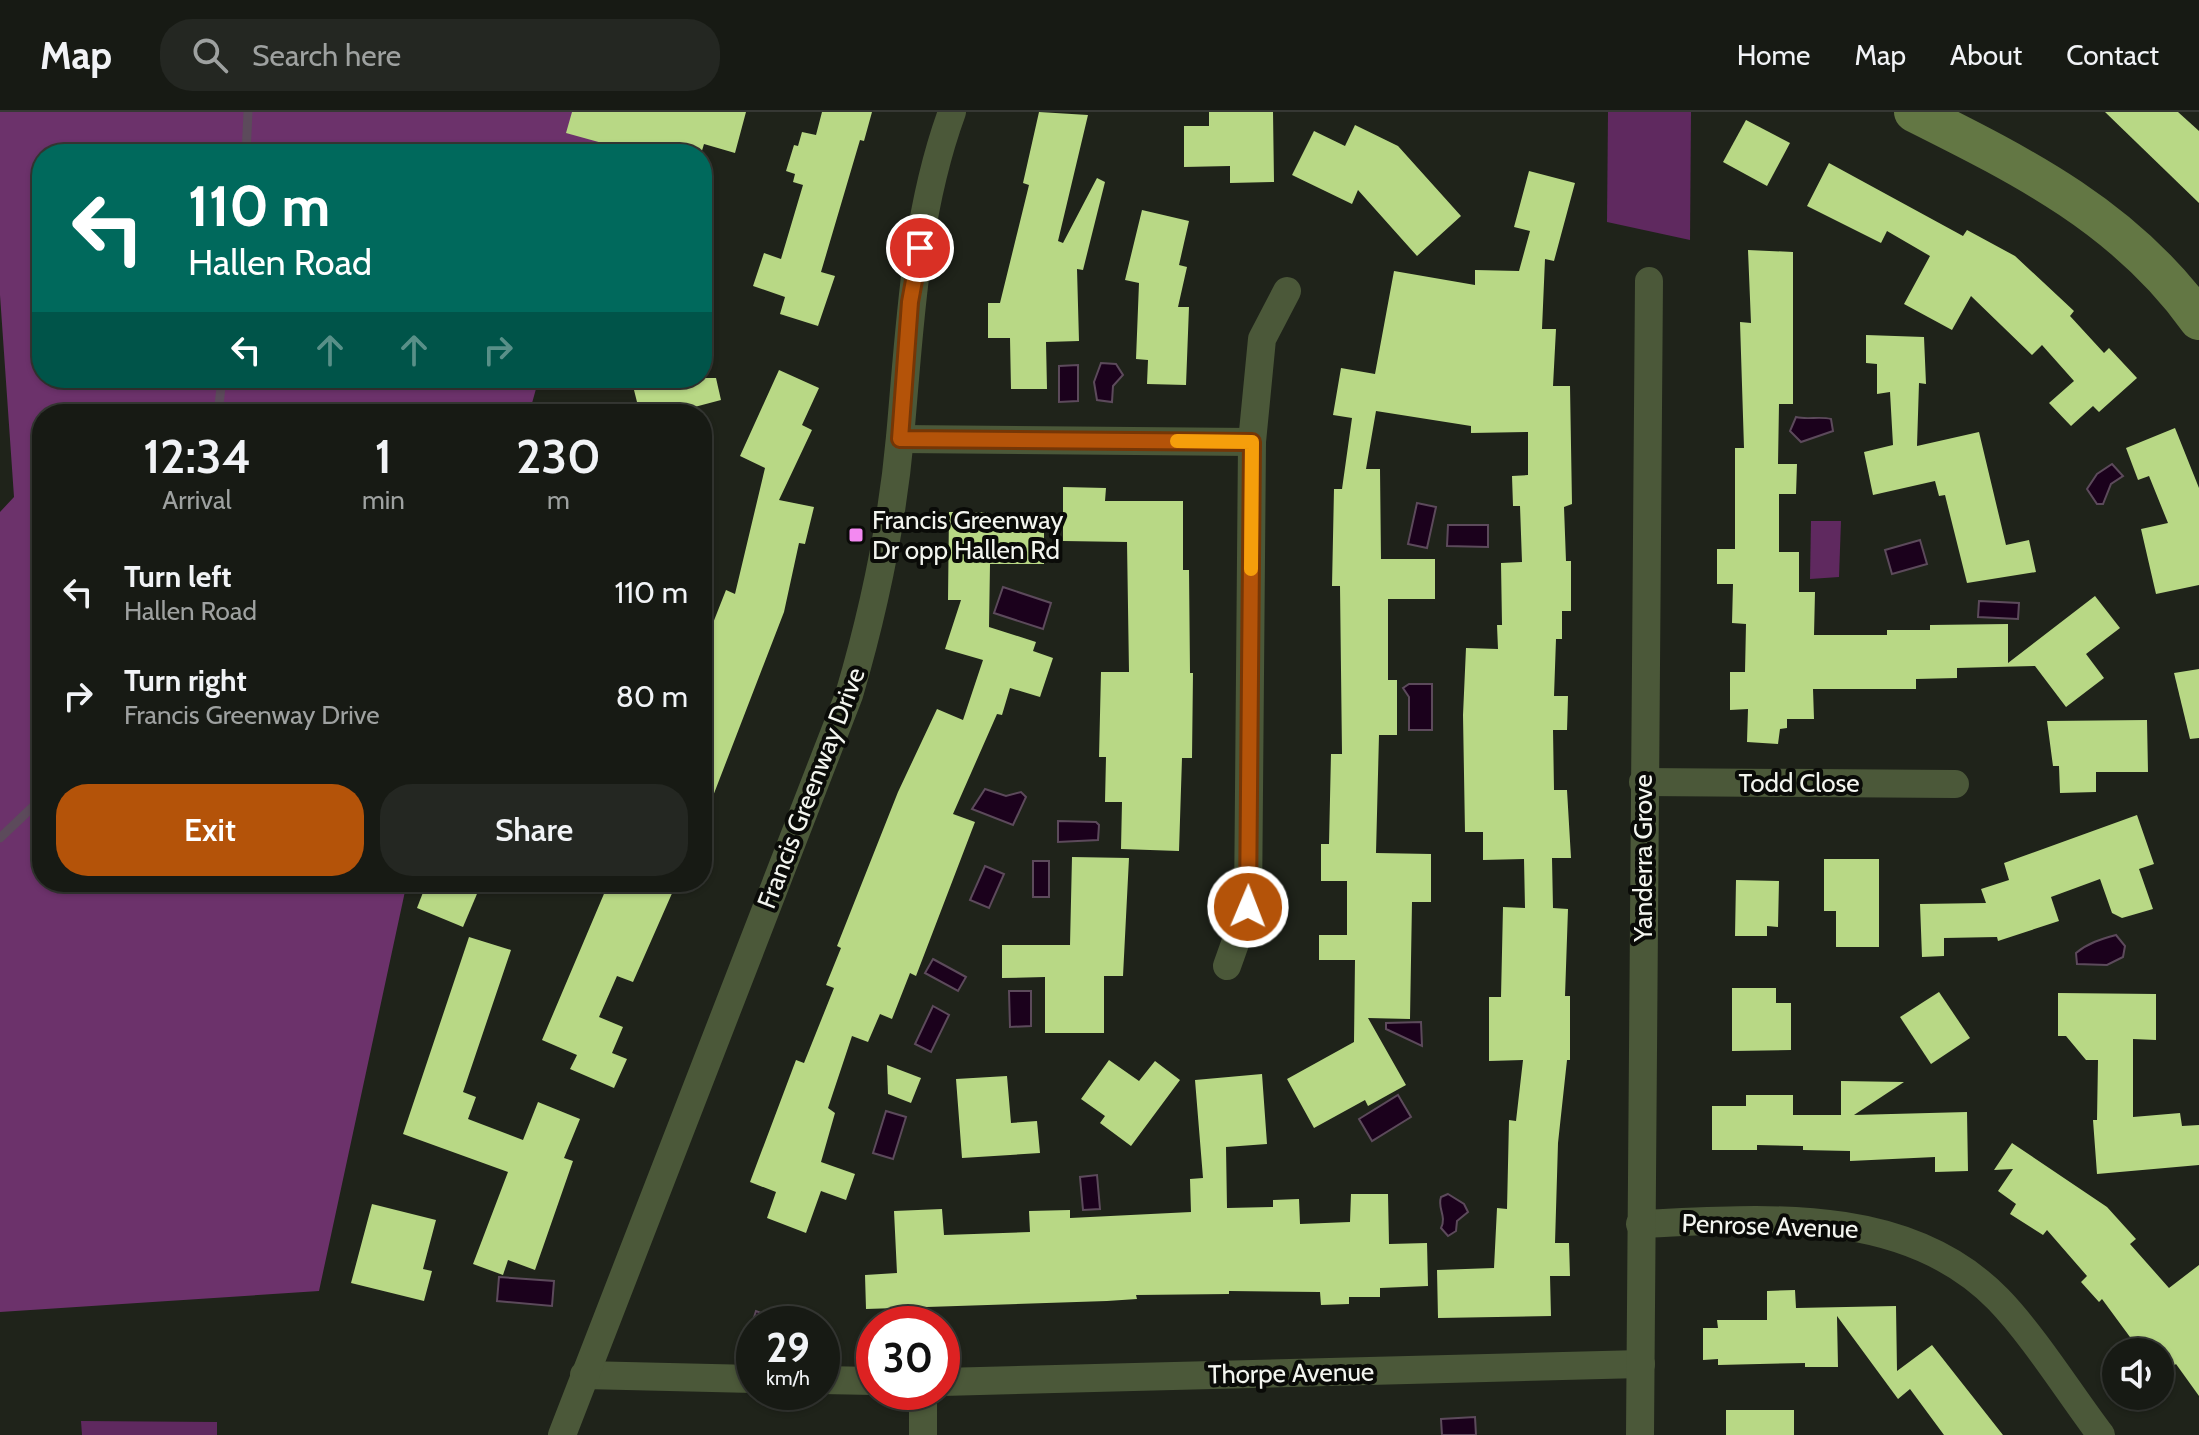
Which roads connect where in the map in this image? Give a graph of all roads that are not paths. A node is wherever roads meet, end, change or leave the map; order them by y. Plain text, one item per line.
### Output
1 (952, 112) edge
2 (1914, 112) edge
3 (1649, 281) dead end
4 (1287, 291) dead end
5 (2199, 320) edge
6 (900, 439) junction
7 (1252, 442) junction
8 (1643, 782) junction
9 (1955, 784) dead end
10 (1227, 966) dead end
11 (1640, 1224) junction
12 (1641, 1364) junction
13 (584, 1375) junction
14 (736, 1379) edge
15 (960, 1382) edge
16 (923, 1410) edge
17 (562, 1435) edge
18 (923, 1435) edge
19 (1640, 1435) edge
20 (2101, 1435) edge

1 - 6 street, Francis Greenway Drive
2 - 5 main road
3 - 8 street, Yanderra Grove
4 - 7 street
6 - 7 street
6 - 13 street, Francis Greenway Drive
7 - 10 street
8 - 9 street, Todd Close
8 - 11 street, Yanderra Grove
11 - 12 street, Yanderra Grove
11 - 20 street, Penrose Avenue
12 - 15 street, Thorpe Avenue
12 - 19 street, Yanderra Grove
13 - 14 street
13 - 17 street, Francis Greenway Drive
16 - 18 street

